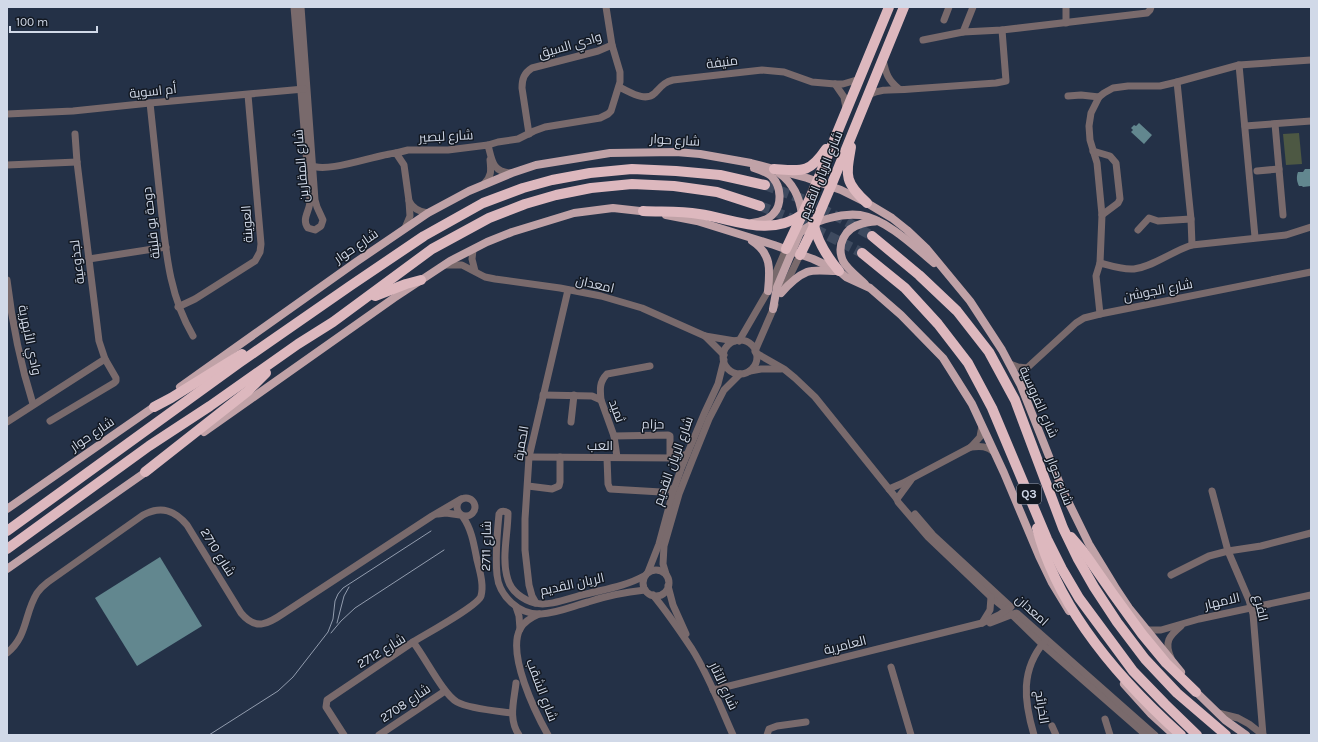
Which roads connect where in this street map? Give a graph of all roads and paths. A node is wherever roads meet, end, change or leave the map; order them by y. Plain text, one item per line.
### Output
1 (294, 7) edge
2 (301, 7) edge
3 (606, 7) edge
4 (889, 7) edge
5 (904, 7) edge
6 (950, 7) edge
7 (973, 7) edge
8 (1066, 7) edge
9 (1151, 7) edge
10 (944, 20) dead end
11 (1066, 23) junction
12 (1002, 30) junction
13 (963, 32) junction
14 (924, 40) dead end
15 (612, 45) junction
16 (883, 60) junction
17 (1311, 60) edge
18 (1239, 65) junction
19 (860, 79) junction
20 (1177, 82) junction
21 (835, 84) junction
22 (619, 86) junction
23 (303, 89) junction
24 (899, 89) junction
25 (248, 94) junction
26 (868, 95) junction
27 (1068, 96) dead end
28 (1099, 98) junction
29 (150, 103) junction
30 (847, 111) junction
31 (7, 114) edge
32 (1311, 121) edge
33 (1275, 124) junction
34 (840, 125) junction
35 (1245, 126) junction
36 (854, 130) junction
37 (75, 134) dead end
38 (529, 134) junction
39 (488, 145) junction
40 (1093, 151) junction
41 (396, 153) junction
42 (490, 154) junction
43 (722, 158) junction
44 (77, 162) junction
45 (310, 164) junction
46 (7, 165) edge
47 (774, 169) junction
48 (1280, 169) junction
49 (1258, 171) dead end
50 (512, 173) junction
51 (817, 181) junction
52 (484, 184) junction
53 (765, 185) tunnel mouth
54 (831, 186) junction
55 (811, 196) junction
56 (409, 201) junction
57 (867, 203) junction
58 (760, 206) tunnel mouth
59 (812, 207) junction
60 (643, 210) junction
61 (428, 213) junction
62 (1283, 214) dead end
63 (802, 215) junction
64 (1102, 215) junction
65 (1191, 219) junction
66 (878, 221) junction
67 (745, 224) junction
68 (814, 224) junction
69 (1311, 227) edge
70 (406, 228) junction
71 (1138, 230) dead end
72 (800, 231) junction
73 (743, 235) junction
74 (872, 236) tunnel mouth
75 (1255, 237) junction
76 (1192, 245) junction
77 (166, 247) junction
78 (473, 250) junction
79 (793, 252) junction
80 (862, 253) tunnel mouth
81 (89, 259) junction
82 (1100, 263) junction
83 (445, 264) junction
84 (475, 271) junction
85 (839, 271) junction
86 (1311, 272) edge
87 (948, 275) junction
88 (7, 280) edge
89 (421, 280) junction
90 (870, 288) junction
91 (568, 290) junction
92 (768, 291) junction
93 (781, 293) junction
94 (360, 302) junction
95 (178, 307) junction
96 (773, 309) junction
97 (1100, 314) junction
98 (193, 336) dead end
99 (705, 336) junction
100 (276, 338) junction
101 (737, 341) junction
102 (756, 352) junction
103 (286, 353) junction
104 (724, 357) junction
105 (105, 359) junction
106 (1010, 364) junction
107 (650, 366) dead end
108 (1027, 368) junction
109 (784, 369) junction
110 (750, 371) junction
111 (740, 374) junction
112 (1021, 386) junction
113 (543, 395) junction
114 (574, 395) junction
115 (601, 400) junction
116 (33, 404) junction
117 (154, 407) junction
118 (7, 422) edge
119 (50, 422) dead end
120 (571, 422) dead end
121 (982, 426) junction
122 (614, 436) junction
123 (971, 447) junction
124 (994, 452) junction
125 (687, 454) junction
126 (529, 457) junction
127 (560, 457) junction
128 (617, 457) junction
129 (607, 458) junction
130 (670, 458) junction
131 (681, 469) junction
132 (145, 472) junction
133 (913, 478) junction
134 (528, 486) junction
135 (674, 488) junction
136 (889, 489) junction
137 (1212, 491) dead end
138 (661, 492) junction
139 (1029, 495) junction
140 (461, 499) junction
141 (897, 499) junction
142 (670, 503) junction
143 (7, 509) edge
144 (474, 512) junction
145 (508, 513) joint
146 (432, 516) junction
147 (462, 516) junction
148 (1063, 528) junction
149 (7, 532) edge
150 (471, 532) junction
151 (1311, 533) edge
152 (7, 549) edge
153 (1228, 551) junction
154 (7, 569) edge
155 (646, 574) junction
156 (666, 574) junction
157 (1171, 575) dead end
158 (668, 586) junction
159 (645, 590) junction
160 (652, 595) junction
161 (1311, 595) edge
162 (991, 597) junction
163 (536, 603) junction
164 (516, 607) junction
165 (1251, 607) junction
166 (1008, 608) junction
167 (540, 614) junction
168 (1015, 614) junction
169 (1186, 623) junction
170 (982, 624) junction
171 (520, 629) junction
172 (1147, 630) junction
173 (1044, 641) junction
174 (413, 642) junction
175 (692, 648) junction
176 (7, 652) edge
177 (1174, 663) junction
178 (891, 667) dead end
179 (516, 683) dead end
180 (713, 690) junction
181 (445, 691) junction
182 (1196, 692) junction
183 (512, 713) junction
184 (1218, 713) junction
185 (1105, 719) dead end
186 (806, 722) dead end
187 (1052, 726) dead end
188 (344, 735) edge
189 (379, 735) edge
190 (519, 735) edge
191 (548, 735) edge
192 (733, 735) edge
193 (767, 735) edge
194 (911, 735) edge
195 (1034, 735) edge
196 (1056, 735) edge
197 (1110, 735) edge
198 (1146, 735) edge
199 (1155, 735) edge
200 (1174, 735) edge
201 (1181, 735) edge
202 (1197, 735) edge
203 (1226, 735) edge
204 (1246, 735) edge
205 (1263, 735) edge

1 - 23 street, شارع المقارين
2 - 23 street, شارع المقارين
3 - 15 street
4 - 19 highway, شارع الريان القديم
5 - 16 highway, شارع الريان القديم
6 - 10 street
7 - 13 street
8 - 11 street
9 - 11 street
11 - 12 street
12 - 13 street
12 - 24 street
13 - 14 street
15 - 22 street
15 - 38 street, وادي السيق
16 - 24 street
16 - 26 highway, شارع الريان القديم
17 - 18 street
18 - 20 street
18 - 35 street
19 - 21 street, منيفة
19 - 30 highway, شارع الريان القديم
20 - 28 street
20 - 65 street
21 - 22 street, منيفة
21 - 30 street
22 - 38 street
23 - 25 street, أم اسوية
23 - 45 street, شارع المقارين
24 - 26 street
25 - 29 street, أم اسوية
25 - 95 street, العوينة
26 - 36 highway, شارع الريان القديم
27 - 28 street
28 - 40 street
29 - 31 street, أم اسوية
29 - 77 street, دوحة بو فليتة
30 - 34 highway, شارع الريان القديم
32 - 33 street
33 - 35 street
33 - 48 street
34 - 47 highway
34 - 51 highway, شارع الريان القديم
35 - 75 street
36 - 54 highway, شارع الريان القديم
36 - 57 highway
37 - 44 street, لجذوعية
38 - 39 street
39 - 41 street, شارع لبصير
39 - 42 street, شارع لبصير
40 - 64 street
40 - 64 street
41 - 45 street, شارع لبصير
41 - 56 street
42 - 50 street, شارع لبصير
42 - 52 street, شارع لبصير
43 - 47 main road, شارع حوار
43 - 50 main road, شارع حوار
43 - 67 main road
44 - 46 street
44 - 81 street, لجذوعية
45 - 45 street, شارع المقارين
47 - 51 main road, شارع الفروسية
47 - 63 main road
48 - 49 street
48 - 62 street
50 - 52 main road, شارع حوار
51 - 54 main road, شارع الفروسية
51 - 55 highway, شارع الريان القديم
52 - 61 main road, شارع حوار
53 - 100 highway
54 - 57 main road, شارع الفروسية
54 - 59 highway
54 - 68 highway, شارع الريان القديم
55 - 59 highway
55 - 63 highway, شارع الريان القديم
56 - 61 street
56 - 70 street
57 - 87 main road, شارع الفروسية
58 - 94 highway
59 - 63 highway
59 - 68 highway
60 - 67 highway
60 - 73 main road
60 - 78 main road
61 - 70 main road, شارع حوار
63 - 67 highway
63 - 72 main road
63 - 79 highway, شارع الريان القديم
64 - 82 street
65 - 71 street
65 - 76 street
66 - 68 main road
66 - 87 main road
66 - 90 main road
68 - 72 main road
68 - 79 highway, شارع الريان القديم
68 - 85 highway
69 - 75 street
70 - 117 main road, شارع حوار
72 - 79 main road
73 - 79 main road
73 - 92 main road
74 - 148 highway, شارع حوار / Q3
75 - 76 street
76 - 82 street
77 - 81 street
77 - 95 street, دوحة بو فليتة
78 - 83 main road
78 - 84 street
79 - 85 main road
79 - 92 street, شارع الريان القديم
79 - 93 street, شارع الريان القديم
79 - 96 main road
80 - 139 highway, Q3
81 - 105 street, لجذوعية
82 - 97 street
83 - 84 street, امعدان
83 - 89 main road
84 - 91 street, امعدان
85 - 90 main road
85 - 93 main road
86 - 97 street, شارع الجوشن
87 - 106 main road, شارع الفروسية
88 - 116 street, وادي الأبهرية
89 - 94 highway
89 - 132 main road
90 - 121 main road
91 - 99 street, امعدان
91 - 113 street, الحمرة
92 - 101 street, شارع الريان القديم
93 - 96 street, شارع الريان القديم
94 - 103 highway
95 - 98 street, دوحة بو فليتة
96 - 102 street, شارع الريان القديم
97 - 108 street, شارع الجوشن
99 - 101 street, امعدان
99 - 104 street, امعدان
100 - 117 highway
100 - 149 highway
101 - 102 street
101 - 104 street
102 - 109 street, امعدان
102 - 110 street
103 - 132 highway
103 - 152 highway
104 - 111 street
104 - 125 street, شارع الريان القديم
105 - 116 street
105 - 119 street, لجذوعية
106 - 108 street
106 - 112 main road, شارع الفروسية
107 - 115 street
108 - 112 street, شارع الجوشن
109 - 110 street
109 - 136 street, امعدان
110 - 111 street
111 - 156 street, شارع الريان القديم
112 - 172 main road, شارع الفروسية
113 - 114 street, ثميد
113 - 126 street, الحمرة
114 - 115 street, ثميد
114 - 120 street
115 - 122 street, ثميد
116 - 118 street
117 - 143 main road, شارع حوار
121 - 123 street
121 - 124 main road
122 - 128 street, ثميد
122 - 130 street, حزام
123 - 124 street
123 - 133 street
124 - 200 main road
125 - 130 street, العب
125 - 131 street, شارع الريان القديم
126 - 127 street, العب
126 - 134 street, الحمرة
127 - 129 street, العب
127 - 134 street
128 - 129 street, العب
128 - 130 street, العب
129 - 138 street
130 - 131 street
131 - 135 street, شارع الريان القديم
132 - 154 main road
133 - 136 street
133 - 141 street
134 - 163 street, الحمرة
135 - 138 street
135 - 142 street, شارع الريان القديم
136 - 141 street, امعدان
137 - 153 street, الفرع
138 - 142 street
139 - 201 highway
139 - 202 highway, Q3
140 - 144 street
140 - 146 street, شارع 2710
140 - 147 street
141 - 162 street, امعدان
141 - 166 street, امعدان
142 - 155 street, شارع الريان القديم
144 - 147 street
144 - 150 street
145 - 163 street, الريان القديم
145 - 164 street, شارع 2711
146 - 147 street, شارع 2710
146 - 176 street, شارع 2710
147 - 150 street
148 - 182 highway
148 - 203 highway, شارع حوار / Q3
150 - 174 street
151 - 153 street
153 - 157 street
153 - 165 street, الفرع
155 - 156 street
155 - 159 street
155 - 163 street, الريان القديم
156 - 158 street
158 - 160 street
158 - 175 street, شارع الآثار
159 - 160 street
159 - 167 street, الريان القديم
160 - 175 street, شارع الآثار
161 - 165 street, الامهار
162 - 166 street, امعدان
162 - 170 street
164 - 167 street, الريان القديم
164 - 171 street, شارع الشقب
165 - 169 street, الامهار
165 - 205 street, الفرع
166 - 168 street, امعدان
166 - 170 street
167 - 171 street
168 - 170 street
168 - 173 street, امعدان
169 - 172 street, الامهار
169 - 177 street, الامهار
170 - 180 street, العامرية
171 - 191 street, شارع الشقب
172 - 177 main road, شارع الفروسية
173 - 195 street, الخرائج
173 - 198 street, امعدان
173 - 199 street, امعدان
174 - 181 street, شارع 2712
174 - 188 street, شارع 2712
175 - 180 street, شارع الآثار
177 - 182 main road, شارع الفروسية
178 - 194 street
179 - 183 street
180 - 192 street, شارع الآثار
181 - 183 street, شارع 2712
181 - 189 street, شارع 2708
182 - 184 main road, شارع الفروسية
183 - 190 street
184 - 204 main road, شارع الفروسية
184 - 205 street, شارع الفروسية
185 - 197 street
186 - 193 street
187 - 196 street

